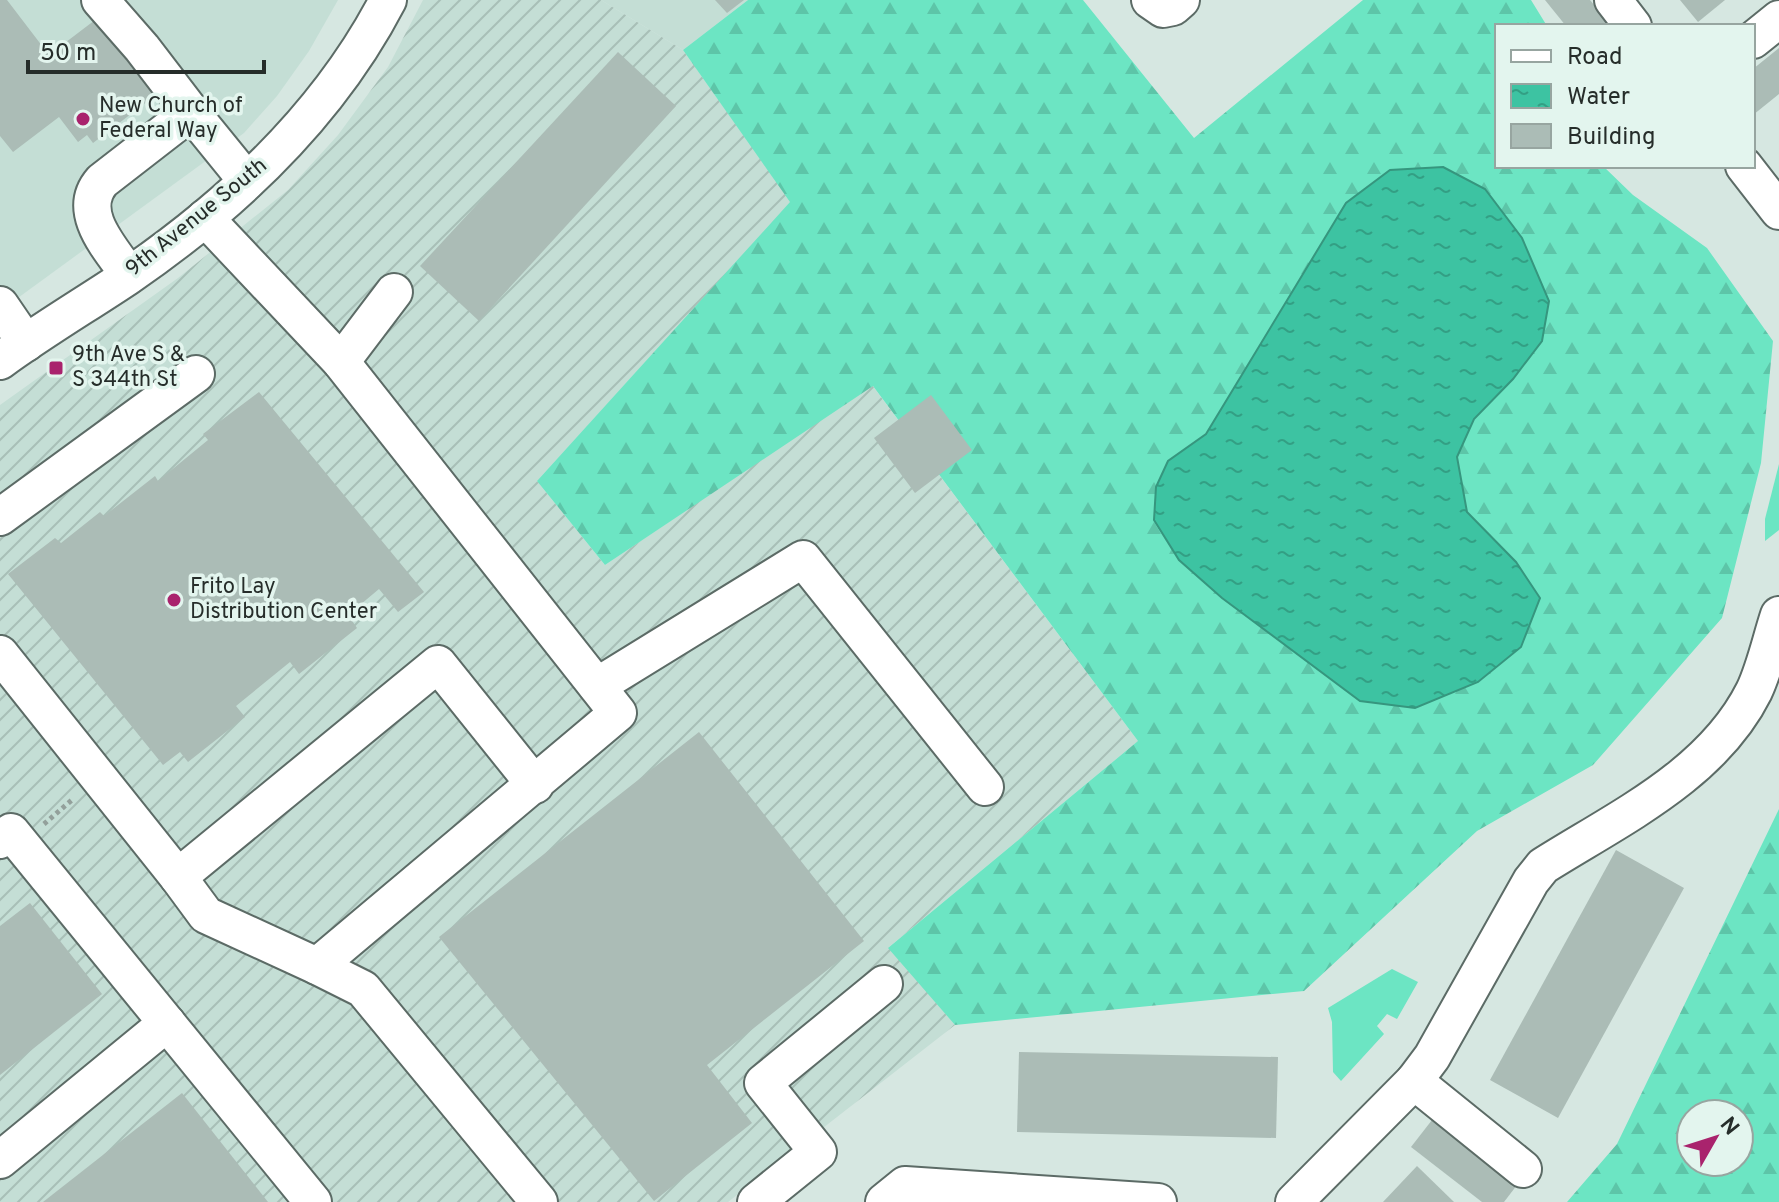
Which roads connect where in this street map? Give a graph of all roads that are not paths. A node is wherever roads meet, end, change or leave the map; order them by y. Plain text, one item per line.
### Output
1 (100, 0) edge
2 (388, 0) edge
3 (1150, 0) edge
4 (1181, 0) edge
5 (1613, 0) edge
6 (1779, 19) edge
7 (1631, 24) edge
8 (1755, 38) edge
9 (191, 112) junction
10 (1746, 168) edge
11 (247, 181) junction
12 (1779, 211) edge
13 (205, 218) junction
14 (129, 275) junction
15 (394, 292) dead end
16 (0, 305) edge
17 (13, 352) edge
18 (341, 362) junction
19 (196, 374) dead end
20 (0, 517) edge
21 (1779, 615) edge
22 (0, 654) edge
23 (597, 686) junction
24 (535, 785) junction
25 (985, 787) dead end
26 (10, 842) edge
27 (178, 877) junction
28 (317, 966) junction
29 (884, 984) dead end
30 (167, 1023) junction
31 (1414, 1081) junction
32 (0, 1160) edge
33 (1523, 1169) dead end
34 (313, 1202) edge
35 (539, 1202) edge
36 (756, 1202) edge
37 (884, 1202) edge
38 (1158, 1202) edge
39 (1294, 1202) edge

1 - 9 street
2 - 11 street, 9th Avenue South
3 - 4 street
5 - 7 street
6 - 8 street
9 - 11 street
9 - 14 street
10 - 12 street
11 - 13 street, 9th Avenue South
13 - 14 street, 9th Avenue South
13 - 18 street
14 - 17 street, 9th Avenue South
15 - 18 street
16 - 17 street
18 - 23 street
19 - 20 street
21 - 31 street
22 - 27 street
23 - 24 street
23 - 25 street
24 - 27 street
24 - 28 street
26 - 30 street
27 - 28 street
28 - 35 street
29 - 36 street
30 - 32 street
30 - 34 street
31 - 33 street
31 - 39 street
37 - 38 street

